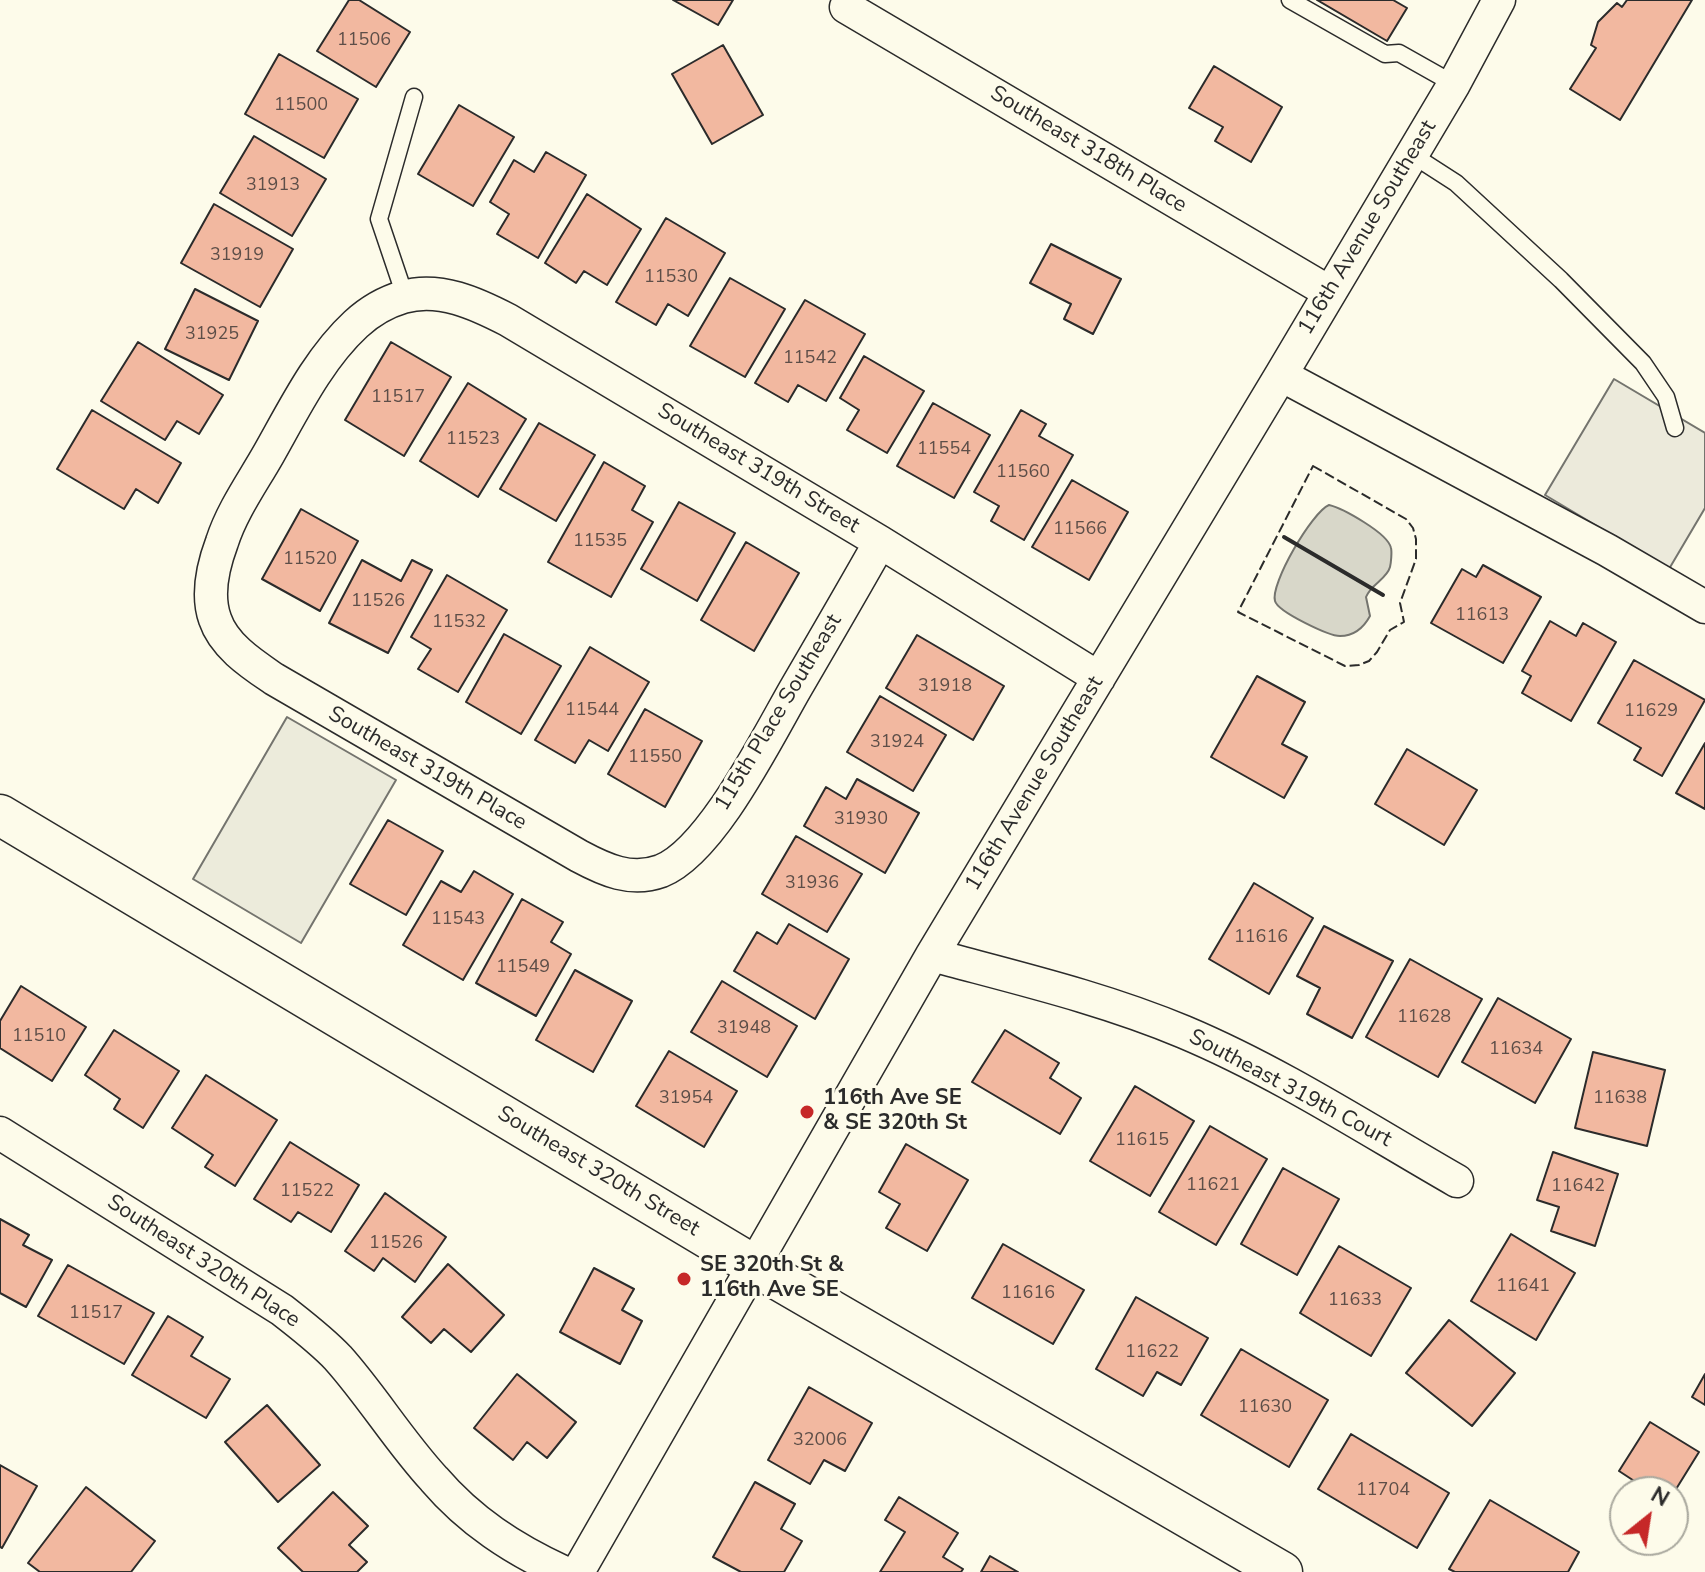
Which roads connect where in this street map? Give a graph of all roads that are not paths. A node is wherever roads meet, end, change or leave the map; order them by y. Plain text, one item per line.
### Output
1 (1290, 0) edge
2 (1499, 0) edge
3 (846, 7) dead end
4 (1454, 84) junction
5 (414, 97) dead end
6 (1411, 154) junction
7 (1329, 292) junction
8 (405, 296) junction
9 (1281, 375) junction
10 (1675, 428) dead end
11 (880, 542) junction
12 (1705, 607) edge
13 (1099, 678) junction
14 (0, 815) edge
15 (661, 871) joint
16 (932, 955) junction
17 (0, 1133) edge
18 (1457, 1181) dead end
19 (753, 1265) junction
20 (563, 1572) edge
21 (578, 1572) edge
22 (1282, 1572) edge

1 - 4 lane
2 - 4 street, 116th Avenue Southeast
3 - 7 street, Southeast 318th Place
4 - 6 street, 116th Avenue Southeast
5 - 8 lane
6 - 7 street, 116th Avenue Southeast
6 - 10 lane
7 - 9 street, 116th Avenue Southeast
8 - 11 street, Southeast 319th Street
8 - 15 street, Southeast 319th Place
9 - 12 street
9 - 13 street, 116th Avenue Southeast
11 - 13 street, Southeast 319th Street
11 - 15 street, 115th Place Southeast
13 - 16 street, 116th Avenue Southeast
14 - 19 street, Southeast 320th Street
16 - 18 street, Southeast 319th Court
16 - 19 street, 116th Avenue Southeast
17 - 20 street, Southeast 320th Place
19 - 21 street, 116th Avenue Southeast
19 - 22 street, Southeast 320th Street

